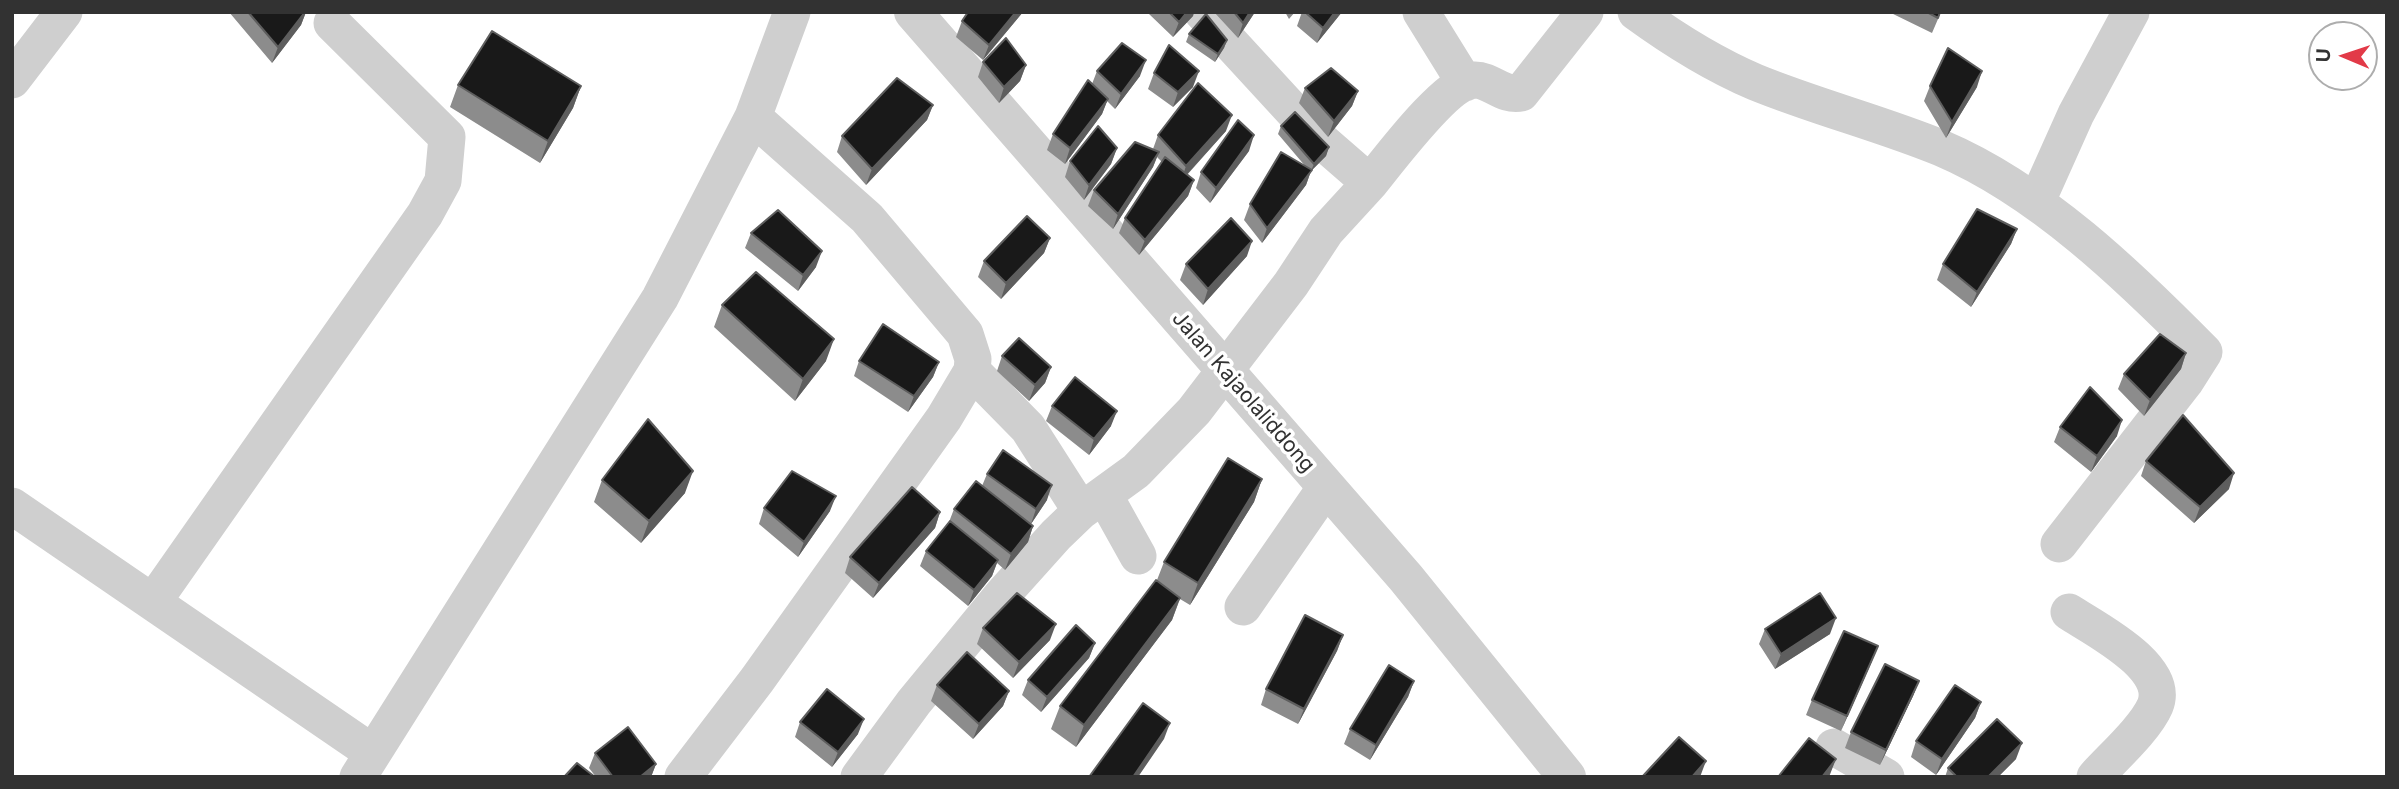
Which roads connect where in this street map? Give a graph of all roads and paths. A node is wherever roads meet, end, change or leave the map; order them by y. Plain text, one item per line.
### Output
1 (64, 12) edge
2 (792, 12) edge
3 (913, 12) edge
4 (1202, 12) edge
5 (1421, 12) edge
6 (1585, 12) edge
7 (1636, 12) edge
8 (2131, 12) edge
9 (332, 23) dead end
10 (12, 80) edge
11 (1465, 83) junction
12 (753, 117) junction
13 (1370, 183) junction
14 (2037, 201) junction
15 (972, 371) junction
16 (1224, 371) junction
17 (1326, 487) junction
18 (1093, 503) junction
19 (12, 506) edge
20 (2059, 544) dead end
21 (1138, 556) dead end
22 (153, 602) junction
23 (1243, 607) dead end
24 (2069, 612) dead end
25 (1834, 747) dead end
26 (366, 765) edge
27 (683, 777) edge
28 (859, 777) edge
29 (1567, 777) edge
30 (1886, 777) edge
31 (2095, 777) edge

1 - 10 street
2 - 12 street
3 - 16 street, Jalan Kajaolaliddong
4 - 13 street
5 - 11 street
6 - 11 street
7 - 14 street
8 - 14 street
9 - 22 street
11 - 13 street
12 - 15 street
12 - 26 street
13 - 16 street
14 - 20 street
15 - 18 street
15 - 27 street
16 - 17 street, Jalan Kajaolaliddong
16 - 18 street
17 - 23 street
17 - 29 street, Jalan Kajaolaliddong
18 - 21 street
18 - 28 street
19 - 22 street
22 - 26 street
24 - 31 street
25 - 30 street

